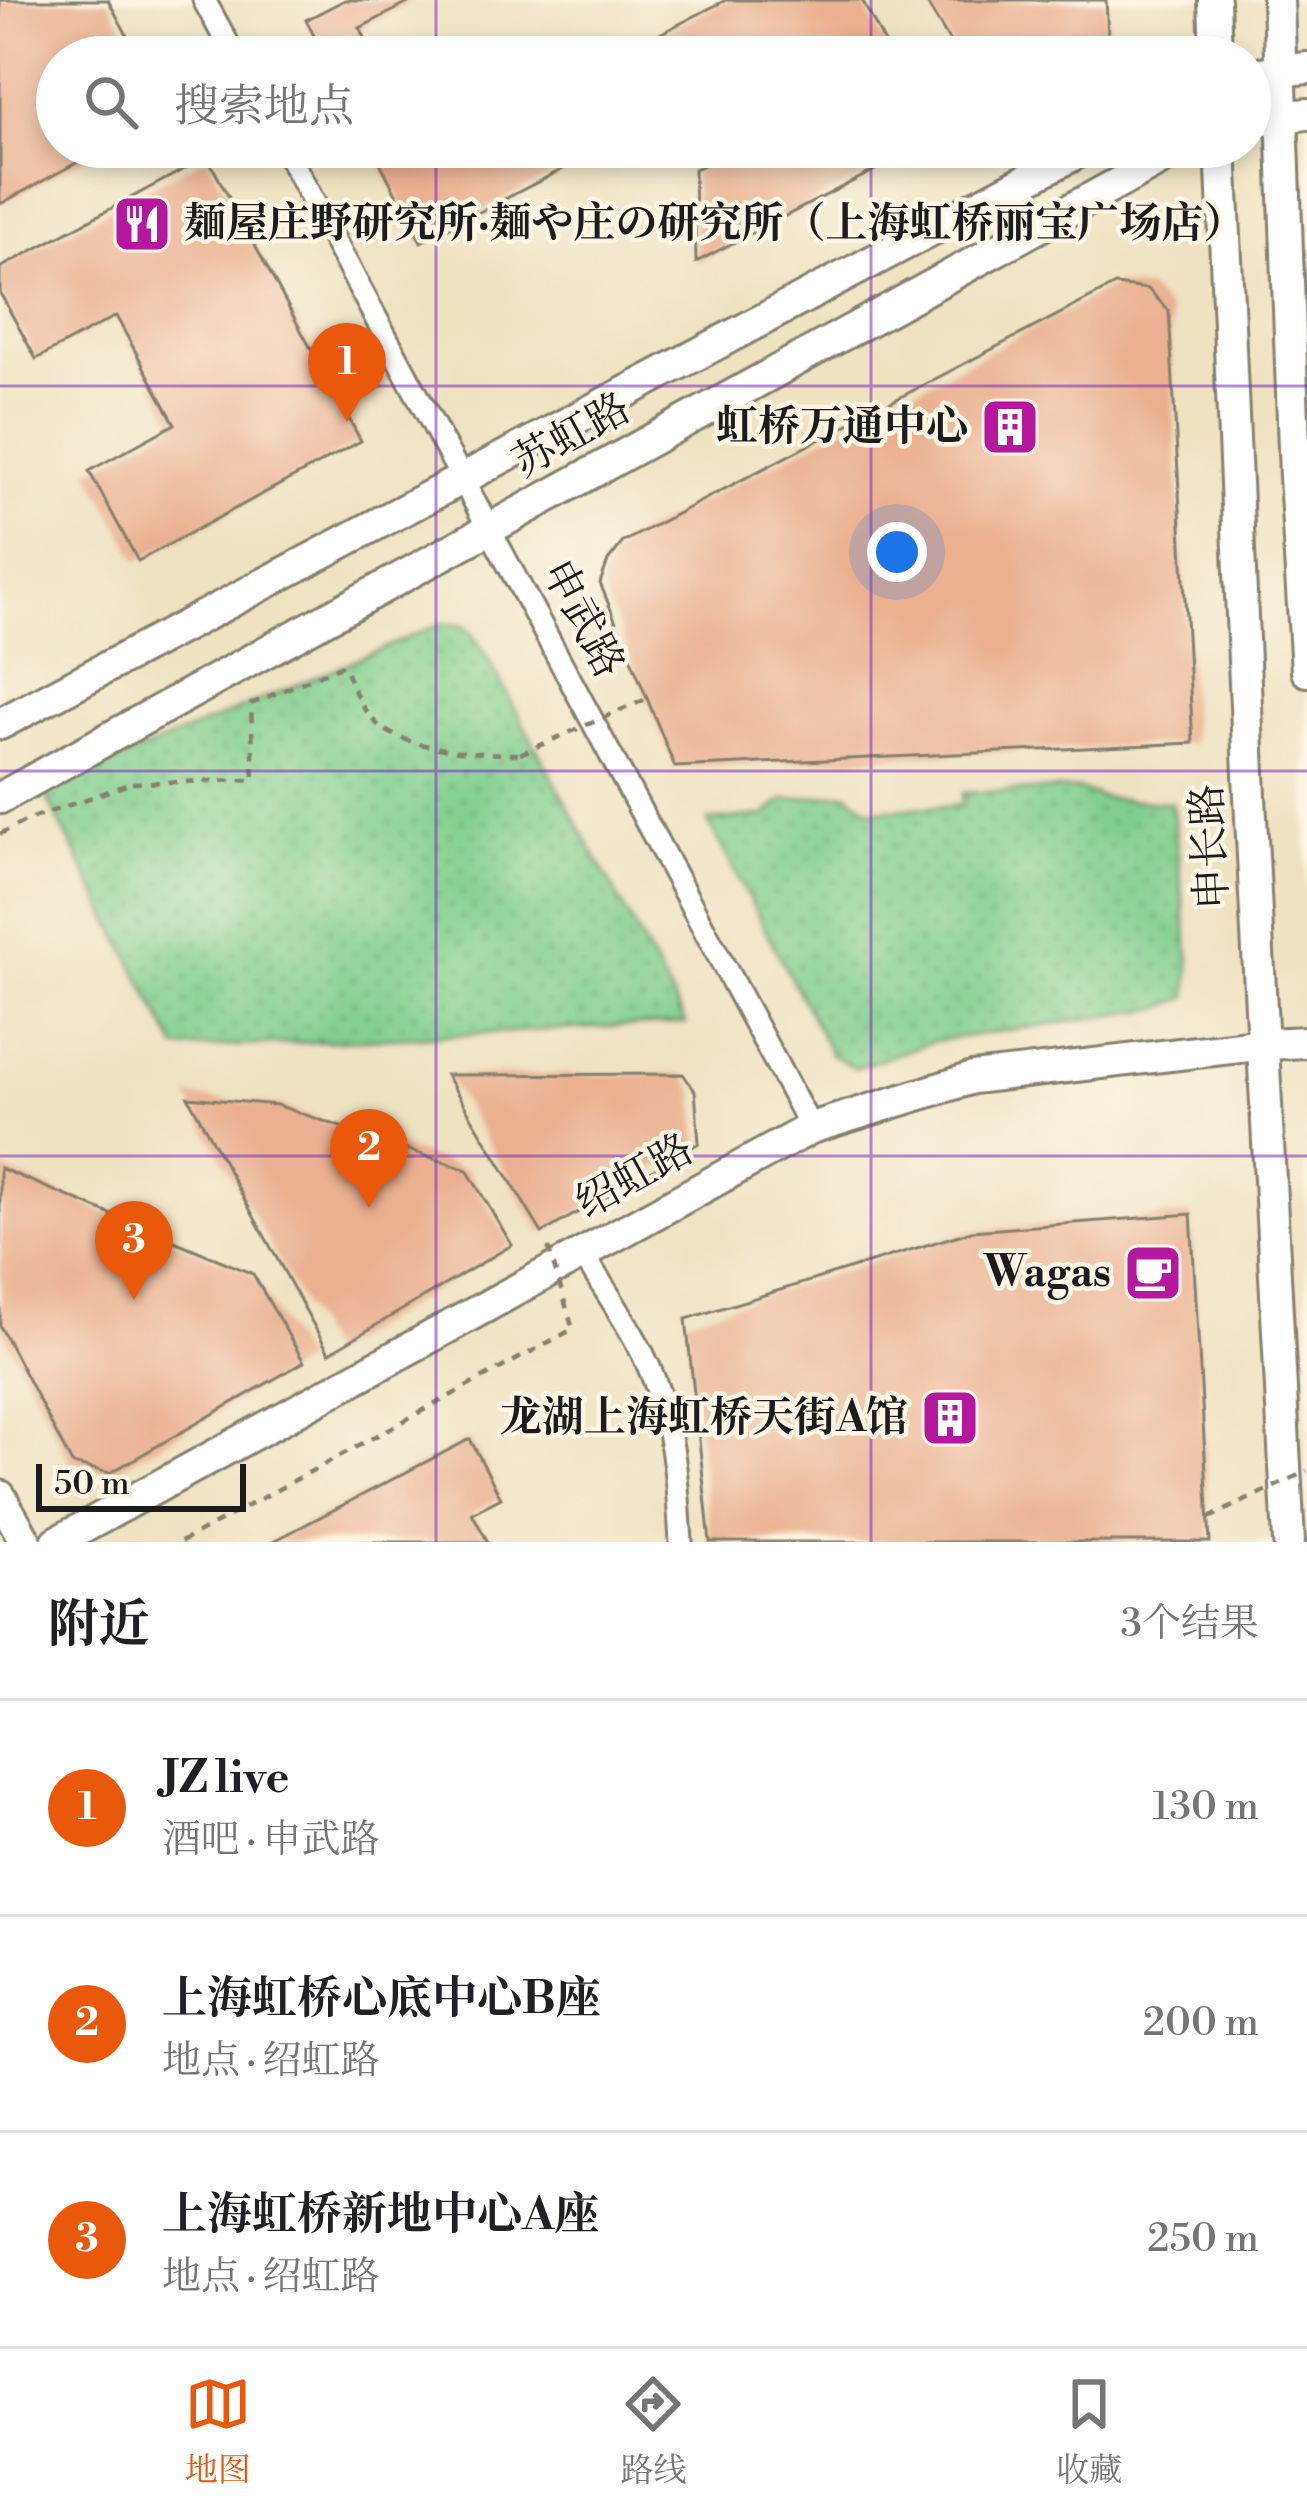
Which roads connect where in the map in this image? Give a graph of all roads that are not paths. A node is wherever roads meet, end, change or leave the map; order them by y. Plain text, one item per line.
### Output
1 (204, 0) edge
2 (1214, 0) edge
3 (1278, 0) edge
4 (224, 36) edge
5 (1215, 36) edge
6 (1294, 69) edge
7 (1295, 114) edge
8 (295, 168) edge
9 (1048, 168) edge
10 (1146, 168) edge
11 (1222, 168) edge
12 (463, 477) junction
13 (490, 529) junction
14 (1307, 671) edge
15 (0, 724) edge
16 (0, 797) edge
17 (1307, 1042) edge
18 (1264, 1044) junction
19 (811, 1128) junction
20 (583, 1254) junction
21 (0, 1496) edge
22 (26, 1542) edge
23 (57, 1542) edge
24 (681, 1542) edge
25 (1289, 1542) edge

1 - 4 street
2 - 5 main road
3 - 6 main road
6 - 7 main road
7 - 14 main road
8 - 12 street, 申武路
9 - 12 main road, 苏虹路
10 - 13 main road, 苏虹路
11 - 18 main road, 申长路
12 - 13 street, 申武路
12 - 15 main road, 苏虹路
13 - 16 main road, 苏虹路
13 - 19 street, 申武路
17 - 18 main road, 绍虹路
18 - 19 main road, 绍虹路
18 - 25 main road, 申长路
19 - 20 main road, 绍虹路
20 - 23 main road, 绍虹路
20 - 24 street
21 - 22 main road

